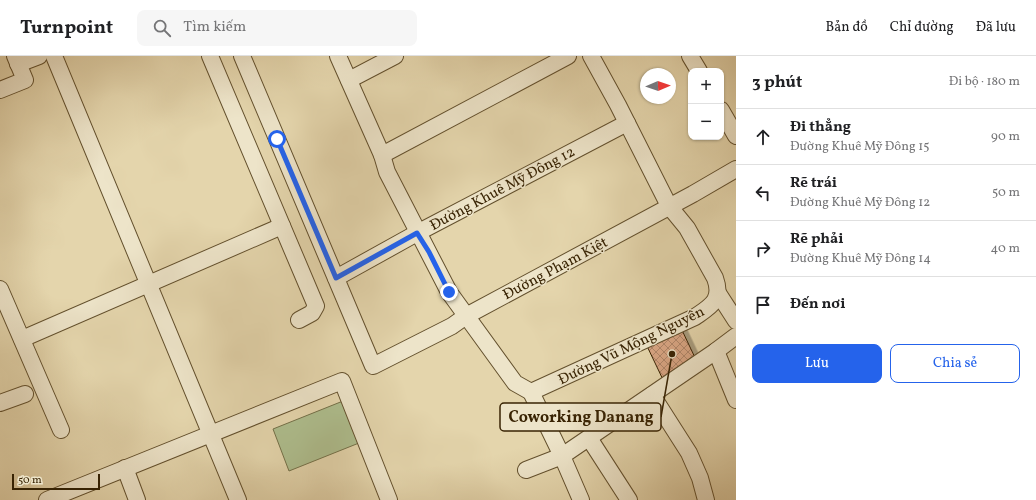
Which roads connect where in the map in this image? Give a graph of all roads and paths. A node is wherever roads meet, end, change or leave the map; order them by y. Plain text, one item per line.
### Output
1 (39, 56) edge
2 (210, 56) edge
3 (242, 56) edge
4 (338, 56) edge
5 (395, 56) edge
6 (568, 56) edge
7 (591, 56) edge
8 (690, 56) edge
9 (60, 58) edge
10 (17, 60) edge
11 (697, 68) edge
12 (349, 80) junction
13 (0, 90) edge
14 (724, 115) edge
15 (627, 123) junction
16 (736, 136) edge
17 (382, 156) junction
18 (736, 169) edge
19 (669, 206) junction
20 (282, 226) junction
21 (417, 233) junction
22 (336, 278) junction
23 (149, 284) junction
24 (0, 289) edge
25 (718, 292) junction
26 (466, 316) junction
27 (299, 320) dead end
28 (736, 321) edge
29 (736, 336) edge
30 (22, 339) junction
31 (716, 351) junction
32 (531, 392) junction
33 (25, 394) dead end
34 (652, 395) junction
35 (736, 400) edge
36 (0, 403) edge
37 (61, 430) dead end
38 (211, 434) junction
39 (589, 438) junction
40 (562, 456) junction
41 (125, 468) junction
42 (526, 470) dead end
43 (48, 500) edge
44 (137, 500) edge
45 (238, 500) edge
46 (389, 500) edge
47 (581, 500) edge
48 (629, 500) edge
49 (706, 500) edge

1 - 10 street
2 - 20 street
3 - 22 street
4 - 12 street
5 - 12 street
6 - 17 street
7 - 15 street, Đường Vũ Mộng Nguyên
8 - 11 street
9 - 23 street
10 - 13 street
12 - 17 street
14 - 16 street
15 - 19 street, Đường Vũ Mộng Nguyên
15 - 21 street, Đường Khuê Mỹ Đông 12
17 - 21 street
18 - 19 street, Đường Phạm Kiệt
19 - 25 street, Đường Vũ Mộng Nguyên
19 - 26 street, Đường Phạm Kiệt
20 - 23 street
20 - 27 street
21 - 22 street, Đường Khuê Mỹ Đông 12
21 - 26 street
22 - 26 street, Đường Phạm Kiệt
23 - 30 street
23 - 38 street
24 - 30 street
25 - 28 street
25 - 32 street, Đường Vũ Mộng Nguyên
26 - 32 street
29 - 31 street
30 - 37 street
31 - 34 street
31 - 35 street
32 - 40 street
33 - 36 street
34 - 39 street
34 - 49 street
38 - 41 street
38 - 45 street
38 - 46 street
39 - 40 street
39 - 48 street
40 - 42 street
40 - 47 street
41 - 43 street
41 - 44 street

